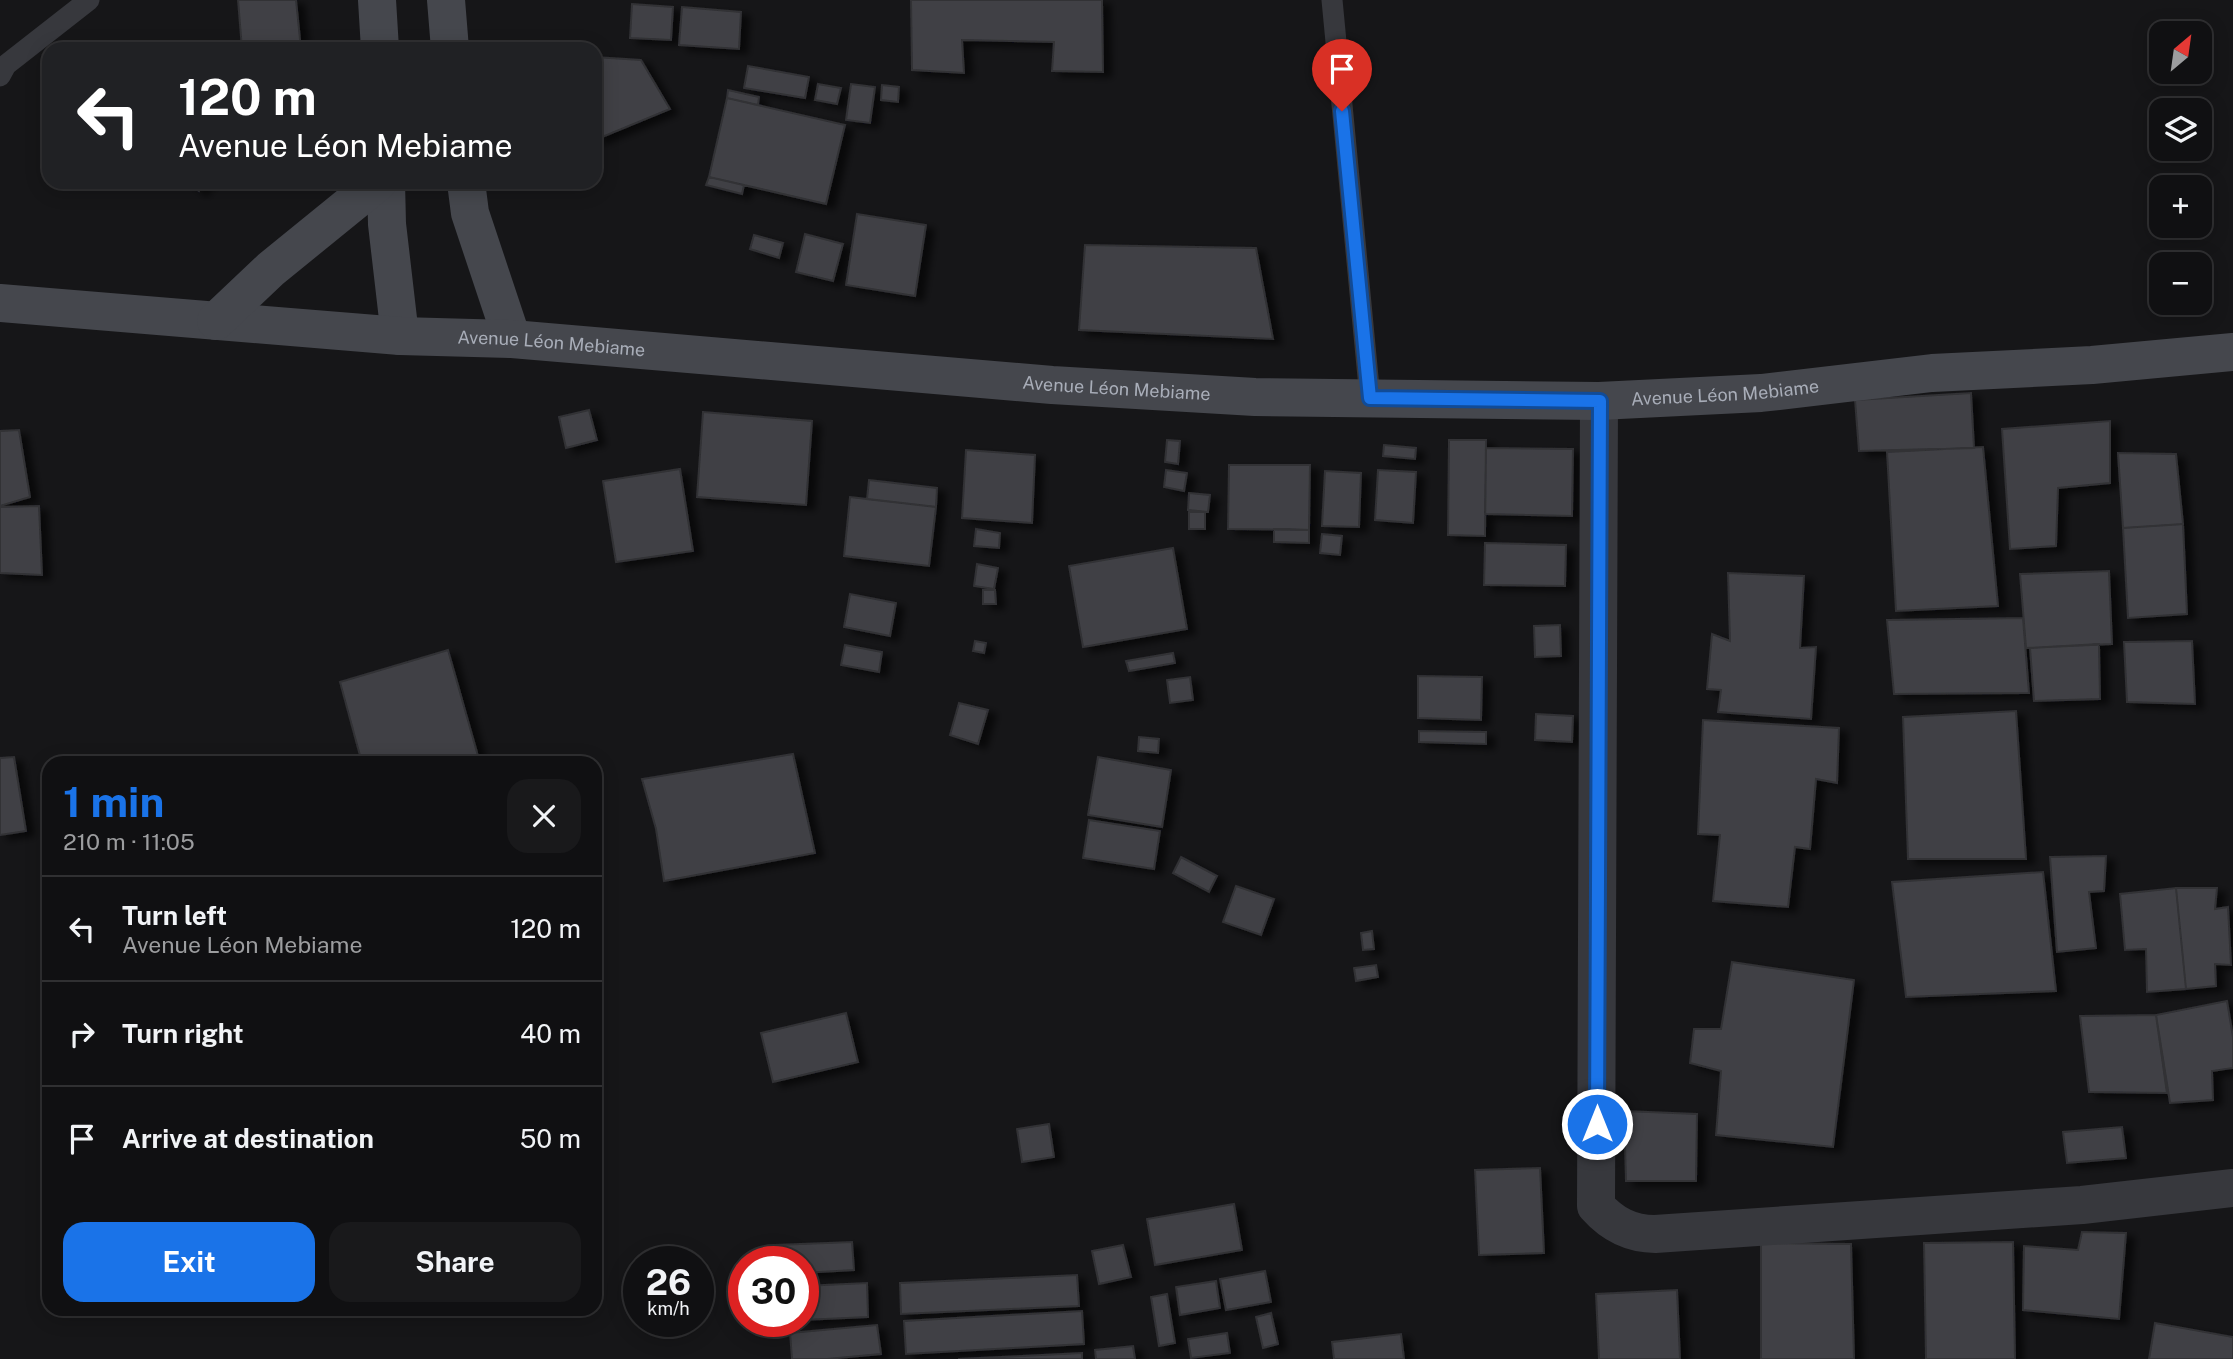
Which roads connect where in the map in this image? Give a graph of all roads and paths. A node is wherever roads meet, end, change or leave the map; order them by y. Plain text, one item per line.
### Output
1 (89, 0) edge
2 (377, 0) edge
3 (446, 0) edge
4 (1332, 0) edge
5 (380, 42) edge
6 (449, 42) edge
7 (0, 76) edge
8 (369, 189) edge
9 (386, 189) edge
10 (467, 189) edge
11 (0, 303) edge
12 (216, 321) junction
13 (400, 335) junction
14 (512, 339) junction
15 (2233, 352) edge
16 (1370, 398) junction
17 (1600, 401) junction
18 (2233, 1188) edge

1 - 7 lane
2 - 5 street
3 - 6 street
4 - 16 lane
8 - 12 street
9 - 13 street
10 - 14 street
11 - 12 street, Avenue Léon Mebiame
12 - 13 street, Avenue Léon Mebiame
13 - 14 street, Avenue Léon Mebiame
14 - 16 street, Avenue Léon Mebiame
15 - 17 street, Avenue Léon Mebiame
16 - 17 street, Avenue Léon Mebiame
17 - 18 street

